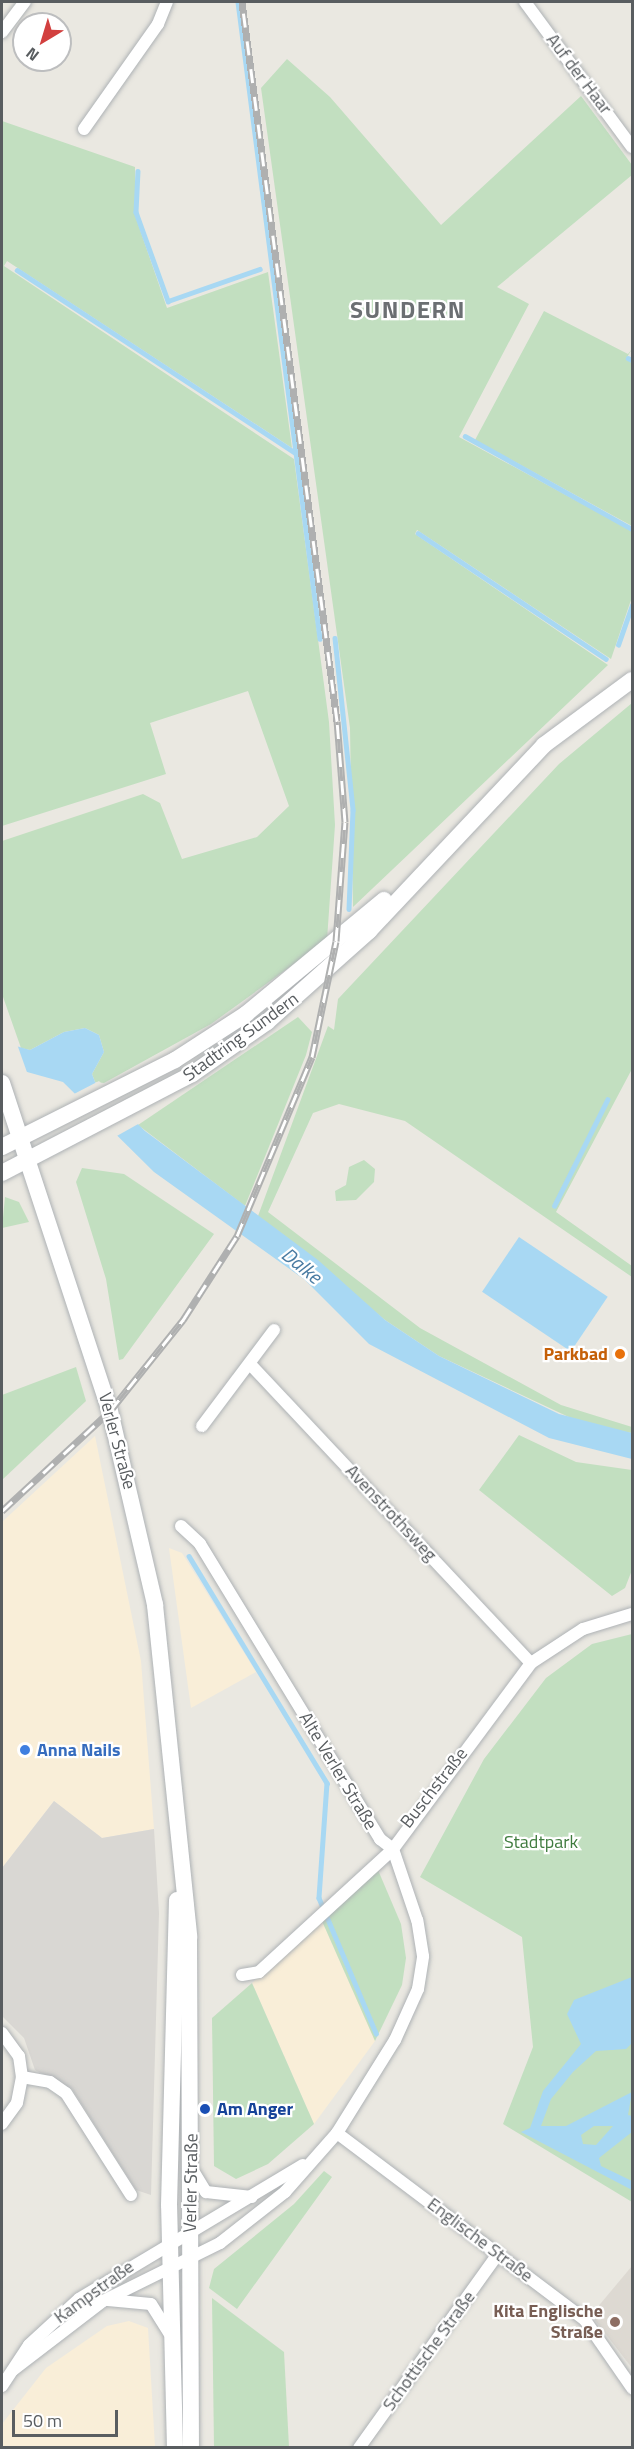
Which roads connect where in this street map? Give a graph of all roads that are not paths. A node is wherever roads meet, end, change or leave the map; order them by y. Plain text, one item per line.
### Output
1 (25, 2) edge
2 (167, 2) edge
3 (525, 2) edge
4 (2, 32) edge
5 (84, 129) dead end
6 (633, 147) edge
7 (633, 673) edge
8 (633, 680) edge
9 (617, 690) junction
10 (443, 849) junction
11 (2, 1083) edge
12 (22, 1139) junction
13 (2, 1147) edge
14 (29, 1161) junction
15 (2, 1173) edge
16 (274, 1330) dead end
17 (250, 1364) junction
18 (202, 1426) dead end
19 (181, 1526) dead end
20 (633, 1614) edge
21 (531, 1663) junction
22 (177, 1812) junction
23 (393, 1849) junction
24 (242, 1974) dead end
25 (2, 2033) edge
26 (22, 2077) junction
27 (2, 2124) edge
28 (337, 2133) junction
29 (318, 2154) junction
30 (192, 2169) junction
31 (131, 2195) dead end
32 (254, 2197) junction
33 (190, 2234) junction
34 (169, 2244) junction
35 (498, 2254) junction
36 (189, 2259) junction
37 (169, 2267) junction
38 (104, 2301) junction
39 (169, 2333) junction
40 (13, 2370) junction
41 (2, 2386) edge
42 (633, 2388) edge
43 (174, 2448) edge
44 (191, 2448) edge
45 (359, 2448) edge

1 - 4 street
2 - 5 street
3 - 6 street, Auf der Haar
7 - 9 main road, Stadtring Sundern
8 - 9 main road, Stadtring Sundern
9 - 10 main road, Stadtring Sundern
10 - 12 main road, Stadtring Sundern
10 - 14 main road, Stadtring Sundern
11 - 12 main road, Verler Straße
12 - 13 main road, Stadtring Sundern
12 - 14 main road, Verler Straße
14 - 15 main road, Stadtring Sundern
14 - 22 main road, Verler Straße
16 - 17 street
17 - 18 street
17 - 21 street, Avenstrothsweg
19 - 23 street, Alte Verler Straße
20 - 21 street, Buschstraße
21 - 23 street, Buschstraße
22 - 30 main road, Verler Straße
22 - 34 main road, Verler Straße
23 - 24 street, Buschstraße
23 - 28 street, Alte Verler Straße
25 - 26 street
26 - 27 street
26 - 31 street
28 - 29 street, Alte Verler Straße
28 - 35 street, Englische Straße
29 - 32 street, Alte Verler Straße
29 - 36 street, Alte Verler Straße
30 - 32 street
30 - 33 main road, Verler Straße
32 - 33 street, Alte Verler Straße
33 - 34 street, Kampstraße
33 - 36 main road, Verler Straße
34 - 37 main road, Verler Straße
34 - 40 street, Kampstraße
35 - 42 street, Englische Straße
35 - 45 street, Schottische Straße
36 - 37 street, Alte Verler Straße
36 - 44 main road, Verler Straße
37 - 38 street, Kampstraße
37 - 39 main road, Verler Straße
38 - 39 street, Kampstraße
38 - 40 street, Kampstraße
39 - 43 main road, Verler Straße
40 - 41 street, Kampstraße

